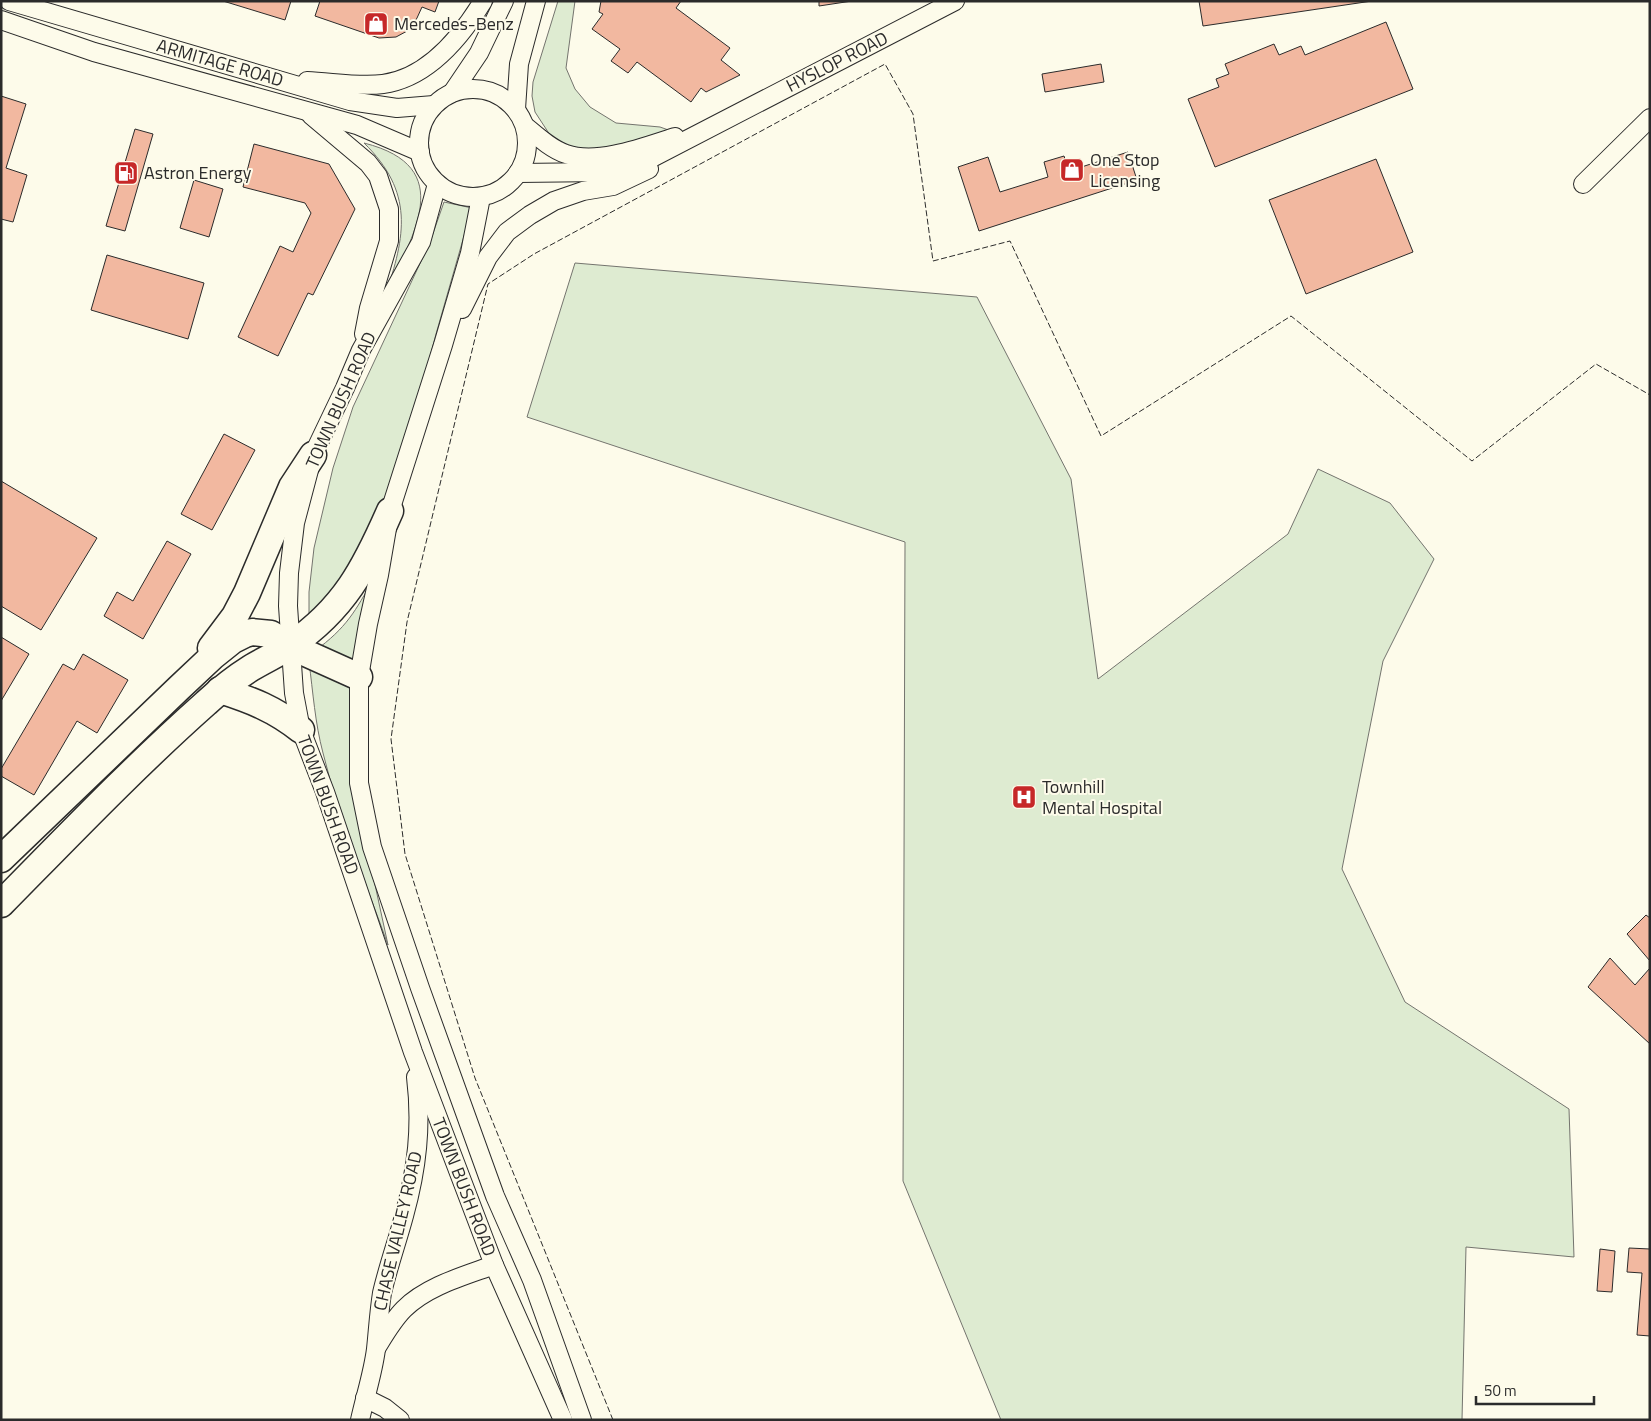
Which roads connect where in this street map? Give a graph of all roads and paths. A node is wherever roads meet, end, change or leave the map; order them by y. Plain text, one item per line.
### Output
1 (9, 1) edge
2 (483, 1) edge
3 (504, 1) edge
4 (536, 1) edge
5 (955, 1) edge
6 (1, 20) edge
7 (286, 81) junction
8 (452, 93) junction
9 (434, 105) junction
10 (305, 110) junction
11 (516, 110) junction
12 (1650, 118) edge
13 (718, 123) junction
14 (525, 126) junction
15 (683, 142) junction
16 (420, 152) junction
17 (518, 173) junction
18 (437, 184) junction
19 (1583, 184) dead end
20 (481, 197) junction
21 (443, 345) junction
22 (361, 350) junction
23 (313, 456) junction
24 (390, 511) junction
25 (290, 646) junction
26 (358, 677) junction
27 (179, 688) junction
28 (220, 690) junction
29 (301, 730) junction
30 (1, 859) edge
31 (1, 904) edge
32 (413, 1052) junction
33 (495, 1196) junction
34 (494, 1265) junction
35 (532, 1280) junction
36 (376, 1350) junction
37 (365, 1398) junction
38 (360, 1420) edge
39 (400, 1420) edge
40 (564, 1420) edge
41 (582, 1420) edge

1 - 7 street, ARMITAGE ROAD
2 - 7 street
3 - 8 street
4 - 11 street
5 - 13 street, HYSLOP ROAD
6 - 10 street, ARMITAGE ROAD
7 - 9 street, ARMITAGE ROAD
8 - 9 street
8 - 11 street
9 - 16 street
10 - 16 street, ARMITAGE ROAD
10 - 22 street
11 - 14 street
12 - 19 street
13 - 14 street, HYSLOP ROAD
13 - 15 street, HYSLOP ROAD
14 - 17 street
15 - 17 street, HYSLOP ROAD
15 - 21 street
16 - 18 street
17 - 20 street
18 - 20 street
18 - 22 street, TOWN BUSH ROAD
20 - 21 street, TOWN BUSH ROAD
21 - 24 street, TOWN BUSH ROAD
22 - 23 street, TOWN BUSH ROAD
23 - 25 street, TOWN BUSH ROAD
23 - 27 highway
24 - 25 highway
24 - 26 street, TOWN BUSH ROAD
25 - 26 highway
25 - 27 highway
25 - 28 highway
25 - 29 street, TOWN BUSH ROAD
26 - 33 street, TOWN BUSH ROAD
27 - 30 highway
28 - 29 highway
28 - 31 highway
29 - 32 street, TOWN BUSH ROAD
32 - 34 street, TOWN BUSH ROAD
32 - 36 street, CHASE VALLEY ROAD
33 - 34 street
33 - 35 street, TOWN BUSH ROAD
34 - 35 street
34 - 36 street, CHASE VALLEY ROAD
34 - 40 street, TOWN BUSH ROAD
35 - 41 street, TOWN BUSH ROAD
36 - 37 street, CHASE VALLEY ROAD
37 - 38 street, CHASE VALLEY ROAD
37 - 39 street

